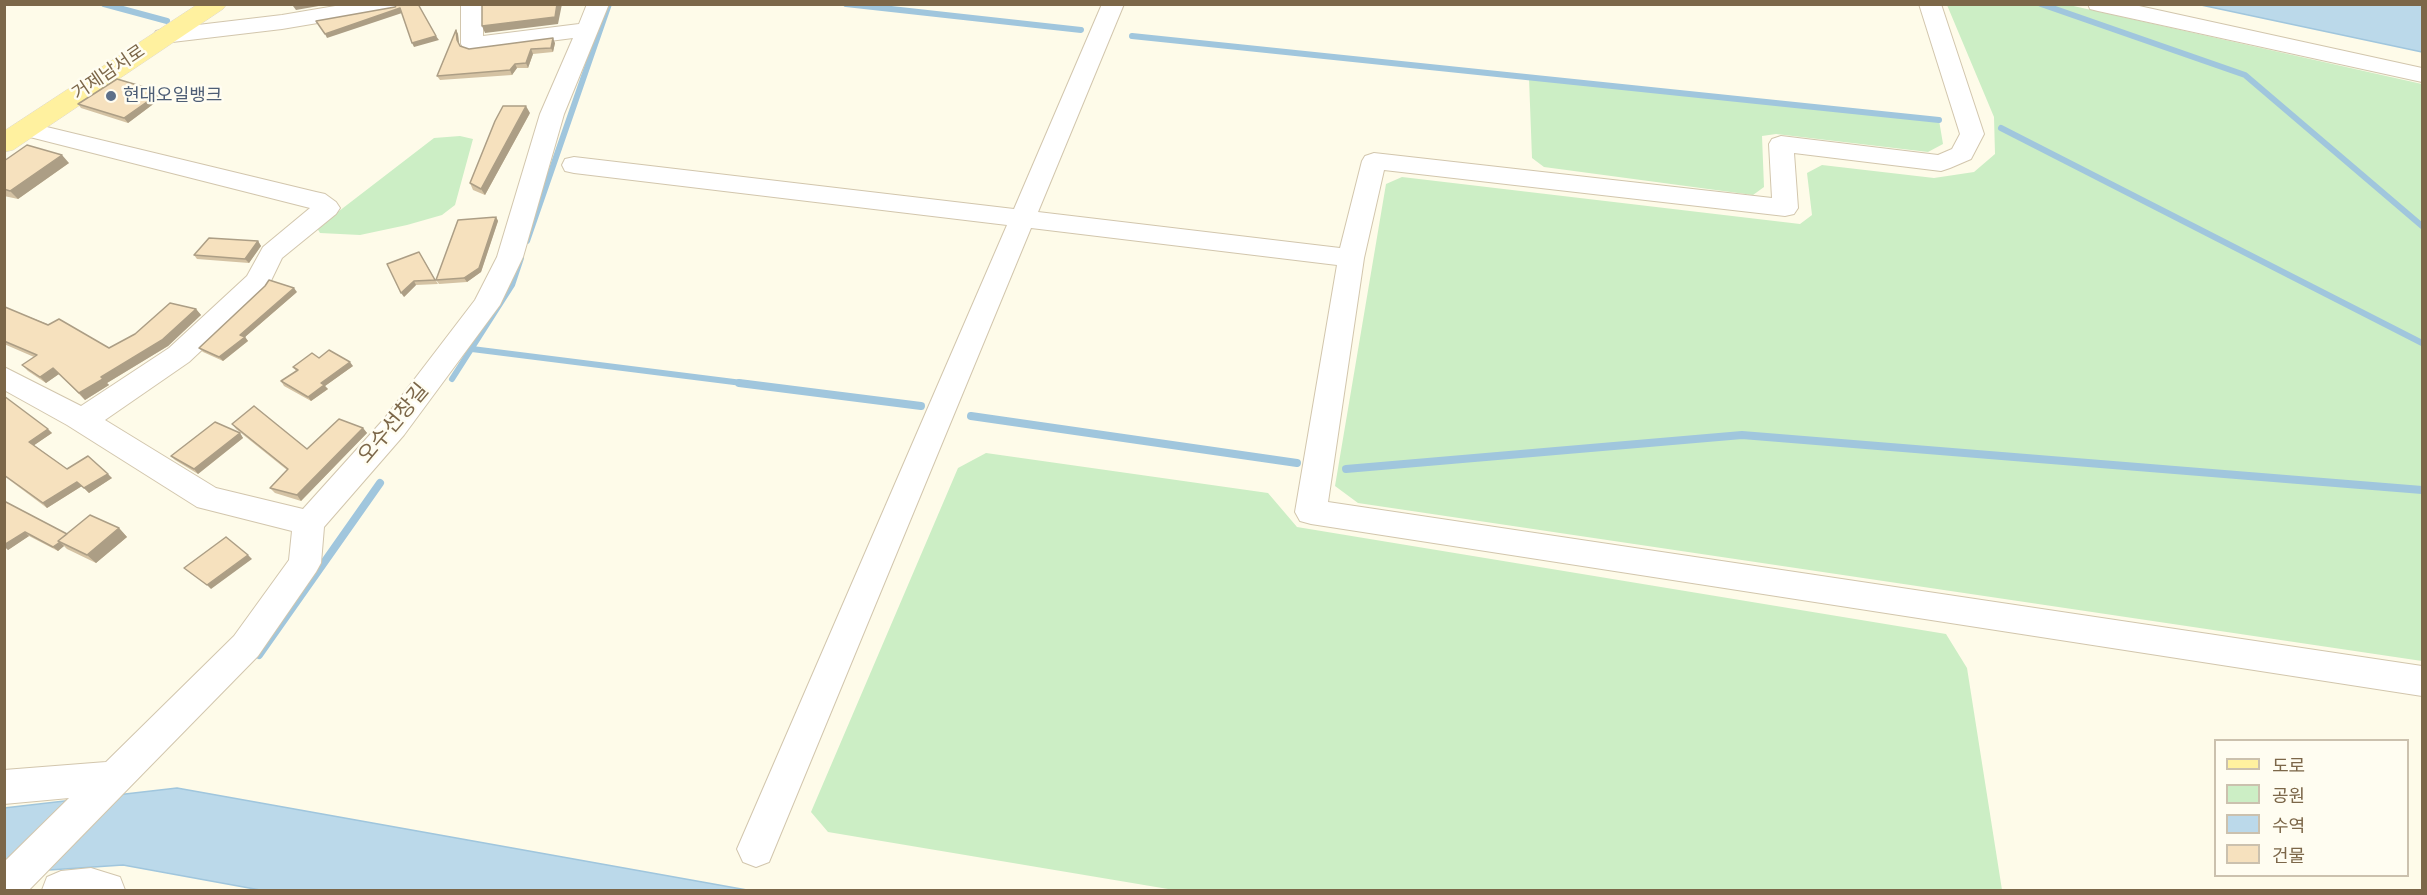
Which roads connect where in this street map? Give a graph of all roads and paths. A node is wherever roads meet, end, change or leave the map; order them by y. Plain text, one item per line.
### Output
1 (215, 4) edge
2 (389, 4) edge
3 (472, 4) edge
4 (1113, 4) edge
5 (1930, 4) edge
6 (2098, 4) edge
7 (593, 17) edge
8 (164, 36) junction
9 (2422, 75) edge
10 (26, 129) junction
11 (4, 144) edge
12 (574, 165) dead end
13 (1023, 219) junction
14 (1350, 258) junction
15 (4, 377) edge
16 (82, 420) junction
17 (309, 523) junction
18 (2422, 681) edge
19 (113, 778) junction
20 (4, 787) edge
21 (756, 849) dead end
22 (4, 889) edge
23 (61, 891) edge
24 (106, 891) edge

1 - 8 main road, 거제남서로
2 - 8 street
3 - 7 street
4 - 13 street
5 - 14 street
6 - 9 street
7 - 17 street, 오수선창길
8 - 10 main road, 거제남서로
10 - 11 main road, 거제남서로
10 - 16 street
12 - 13 street
13 - 14 street
13 - 21 street
14 - 18 street
15 - 16 street
16 - 17 street
17 - 19 street
19 - 20 street
19 - 22 street
23 - 24 street

